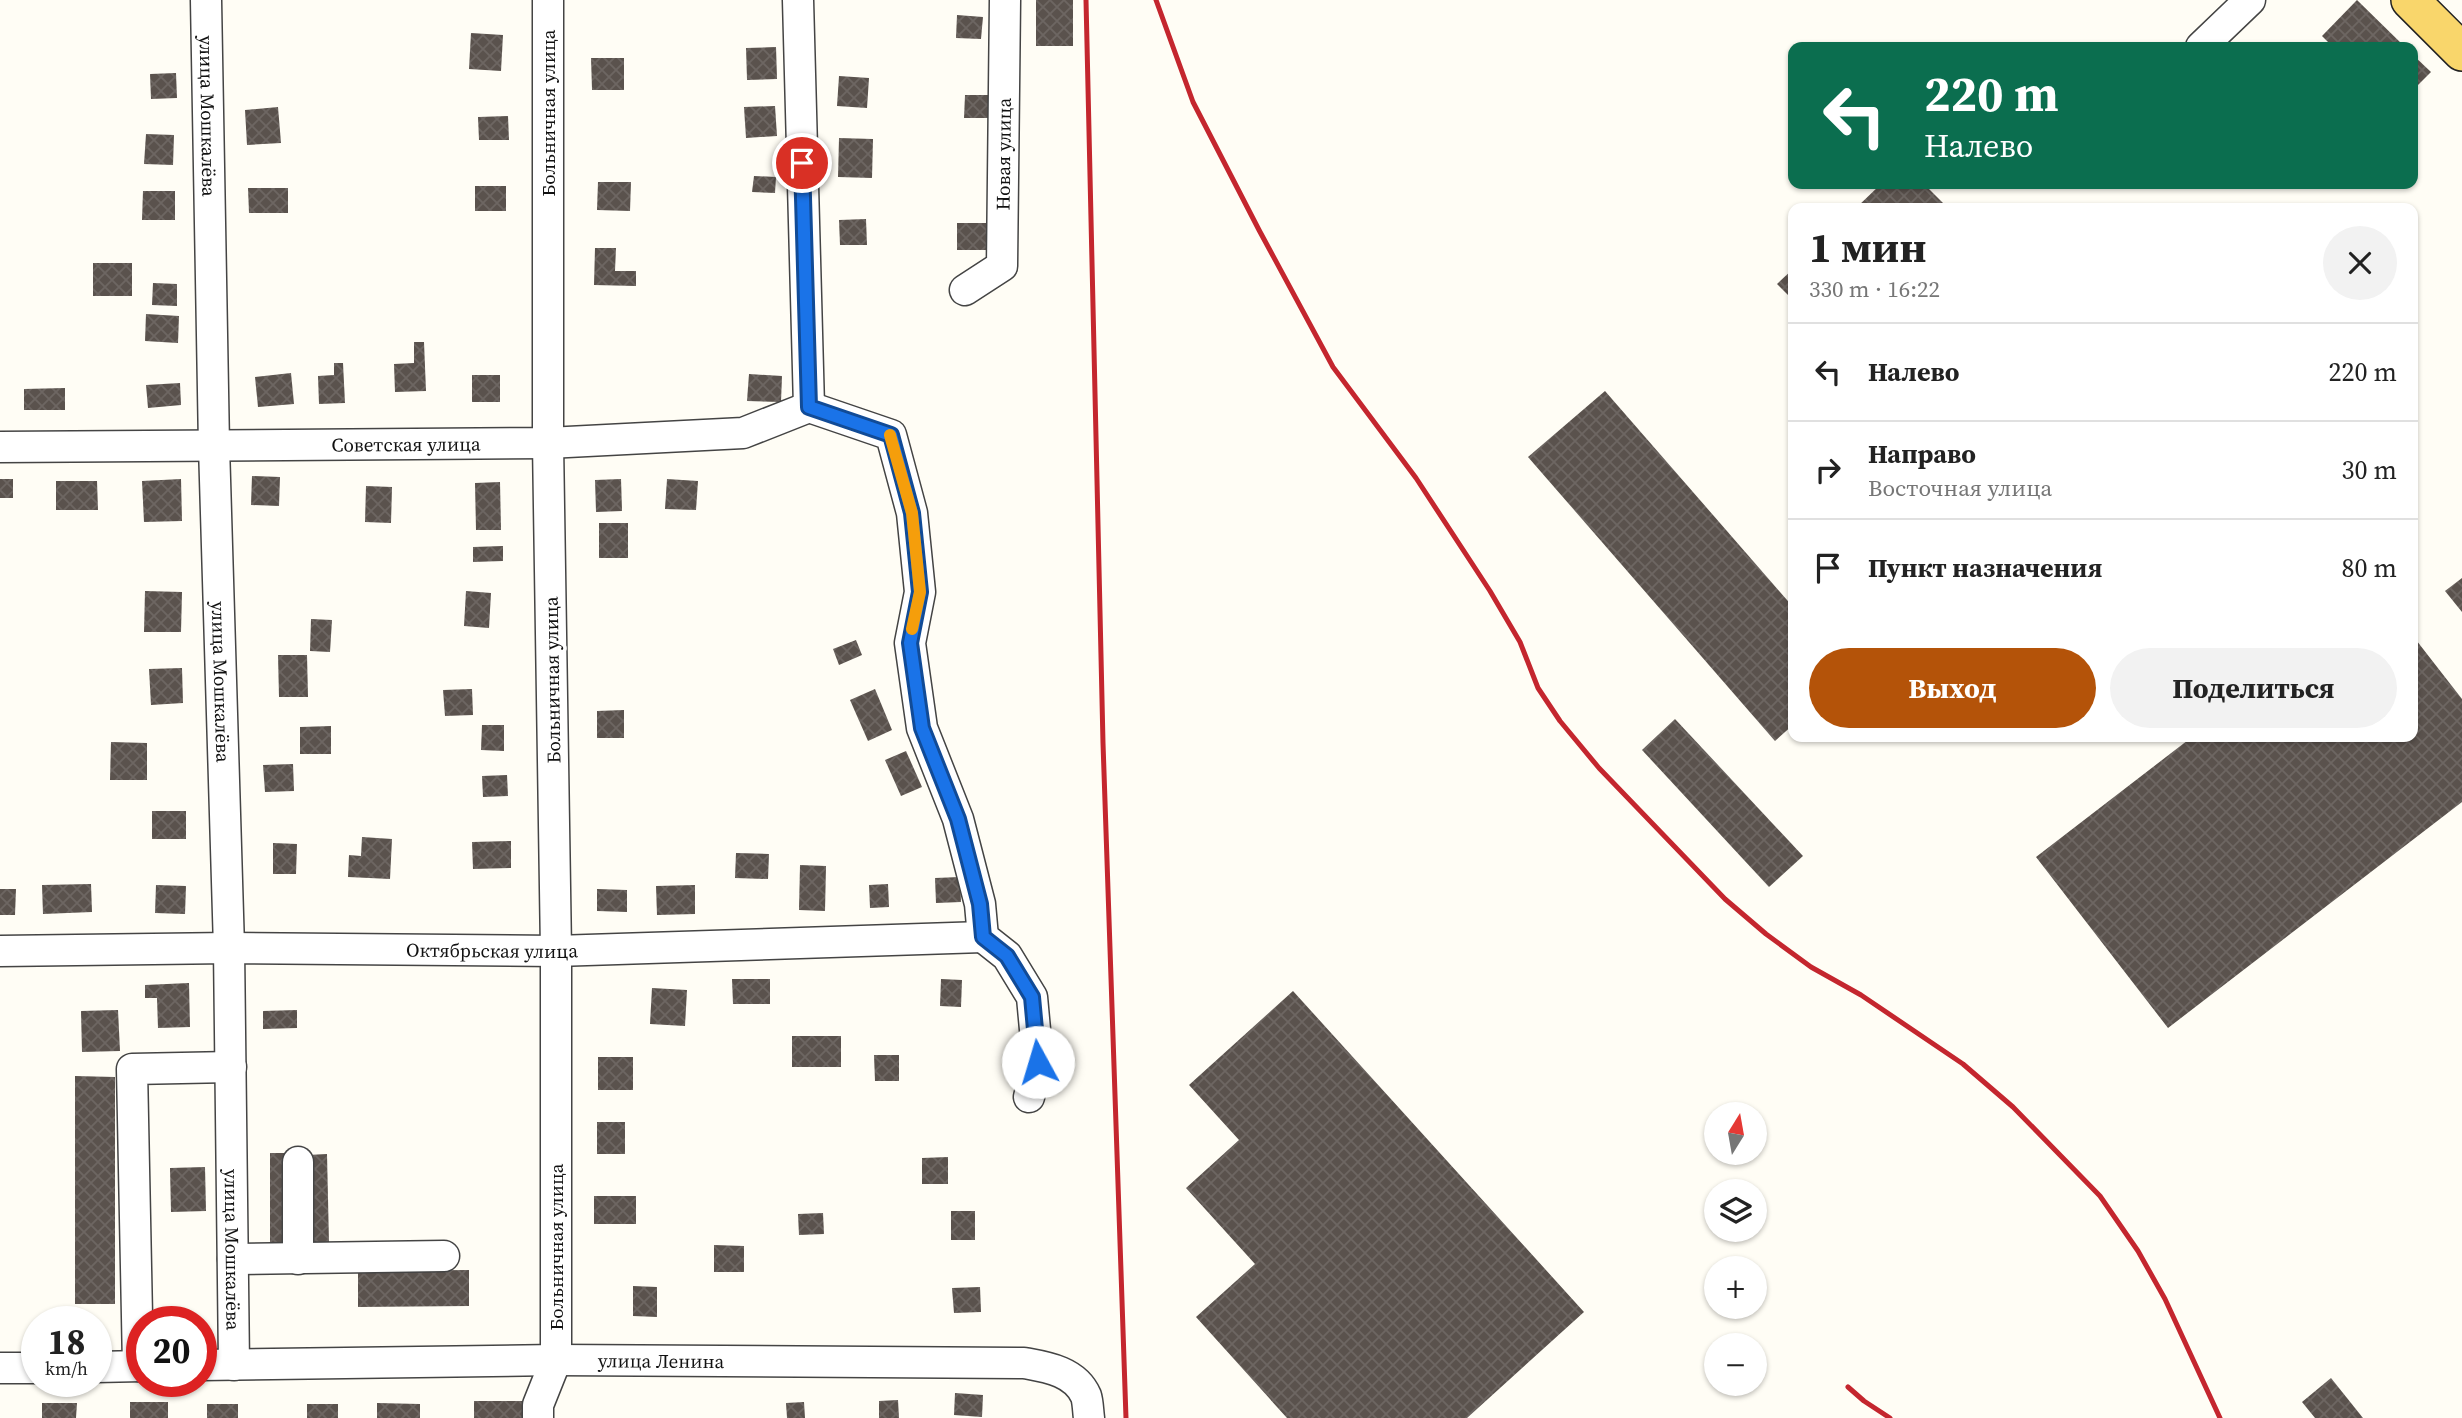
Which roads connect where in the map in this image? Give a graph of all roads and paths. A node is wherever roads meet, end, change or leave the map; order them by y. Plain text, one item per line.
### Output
1 (206, 0) edge
2 (548, 0) edge
3 (798, 0) edge
4 (1005, 0) edge
5 (2250, 0) edge
6 (2410, 0) edge
7 (2206, 42) edge
8 (2462, 52) edge
9 (965, 290) dead end
10 (809, 407) junction
11 (548, 443) junction
12 (214, 446) junction
13 (0, 447) edge
14 (983, 937) junction
15 (229, 948) junction
16 (0, 951) edge
17 (556, 951) junction
18 (231, 1067) junction
19 (1029, 1097) dead end
20 (298, 1162) dead end
21 (444, 1256) dead end
22 (233, 1259) junction
23 (298, 1259) junction
24 (138, 1306) edge
25 (556, 1360) junction
26 (217, 1365) edge
27 (234, 1365) junction
28 (0, 1368) edge
29 (21, 1368) edge
30 (538, 1418) edge
31 (1089, 1418) edge

1 - 12 street, улица Мошкалёва
2 - 11 street, Больничная улица
3 - 10 street
4 - 9 street, Новая улица
5 - 7 street
6 - 8 main road
10 - 11 street, Советская улица
10 - 14 street
11 - 12 street, Советская улица
11 - 17 street, Больничная улица
12 - 13 street, Советская улица
12 - 15 street, улица Мошкалёва
14 - 17 street, Октябрьская улица
14 - 19 street
15 - 16 street, Октябрьская улица
15 - 17 street, Октябрьская улица
15 - 18 street, улица Мошкалёва
17 - 25 street, Больничная улица
18 - 22 street, улица Мошкалёва
18 - 24 street
20 - 23 street
21 - 23 street
22 - 23 street
22 - 27 street, улица Мошкалёва
25 - 27 street, улица Ленина
25 - 30 street
25 - 31 street, улица Ленина
26 - 27 street, улица Ленина
28 - 29 street

